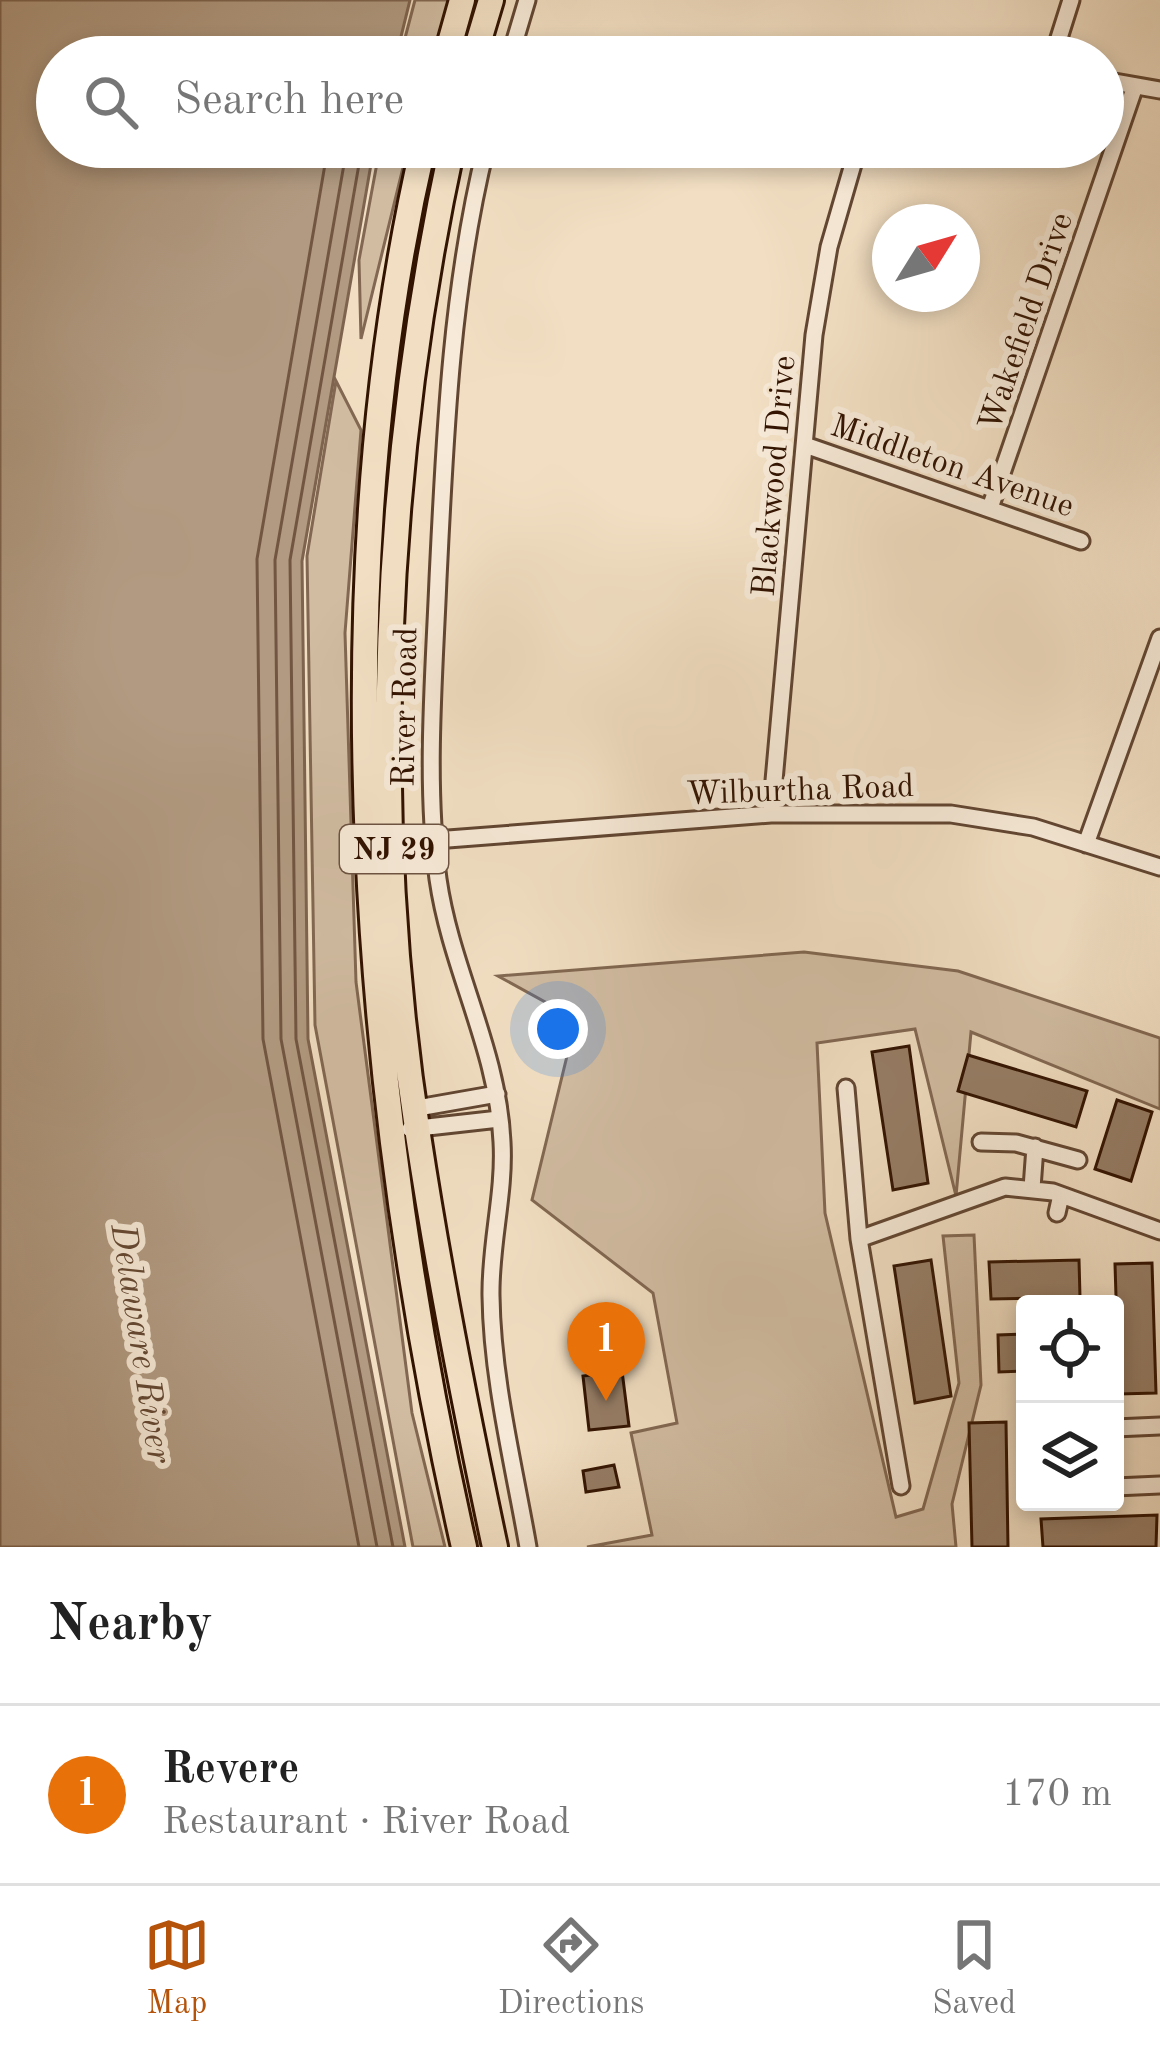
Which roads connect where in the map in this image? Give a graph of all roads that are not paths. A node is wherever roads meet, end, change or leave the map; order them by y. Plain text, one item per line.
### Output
1 (462, 0) edge
2 (491, 0) edge
3 (527, 0) edge
4 (1071, 0) edge
5 (452, 36) edge
6 (480, 36) edge
7 (516, 36) edge
8 (1060, 36) edge
9 (1124, 84) edge
10 (1135, 86) junction
11 (1160, 90) edge
12 (1124, 118) edge
13 (420, 168) edge
14 (448, 168) edge
15 (482, 168) edge
16 (852, 168) edge
17 (1107, 168) edge
18 (805, 445) junction
19 (990, 508) junction
20 (1081, 541) dead end
21 (1160, 638) edge
22 (771, 814) junction
23 (435, 840) junction
24 (1086, 844) junction
25 (1160, 867) edge
26 (846, 1088) dead end
27 (497, 1094) junction
28 (499, 1119) junction
29 (416, 1120) junction
30 (390, 1122) junction
31 (981, 1142) dead end
32 (1035, 1147) junction
33 (1078, 1160) dead end
34 (1032, 1188) junction
35 (1061, 1195) junction
36 (1057, 1213) dead end
37 (1160, 1231) edge
38 (859, 1239) junction
39 (1160, 1426) edge
40 (1124, 1428) edge
41 (1160, 1485) edge
42 (902, 1486) dead end
43 (1124, 1486) edge
44 (464, 1547) edge
45 (495, 1547) edge
46 (528, 1547) edge

1 - 5 highway
2 - 6 highway
3 - 7 street
4 - 8 street
9 - 10 street
10 - 11 street
10 - 12 street, Wakefield Drive
13 - 30 highway, River Road / NJ 29
14 - 29 highway, River Road / NJ 29
15 - 23 street, River Road
16 - 18 street, Blackwood Drive
17 - 19 street, Wakefield Drive
18 - 19 street, Middleton Avenue
18 - 22 street, Blackwood Drive
19 - 20 street, Middleton Avenue
21 - 24 street
22 - 23 street, Wilburtha Road
22 - 24 street, Wilburtha Road
23 - 27 street, River Road
24 - 25 street, Wilburtha Road
26 - 38 street
27 - 28 street, River Road
27 - 29 street
28 - 29 street
28 - 46 street, River Road
29 - 30 street
29 - 45 highway, River Road / NJ 29
30 - 44 highway, River Road / NJ 29
31 - 32 street
32 - 33 street
32 - 34 street
34 - 35 street
34 - 38 street
35 - 36 street
35 - 37 street
38 - 42 street
39 - 40 street
41 - 43 street

